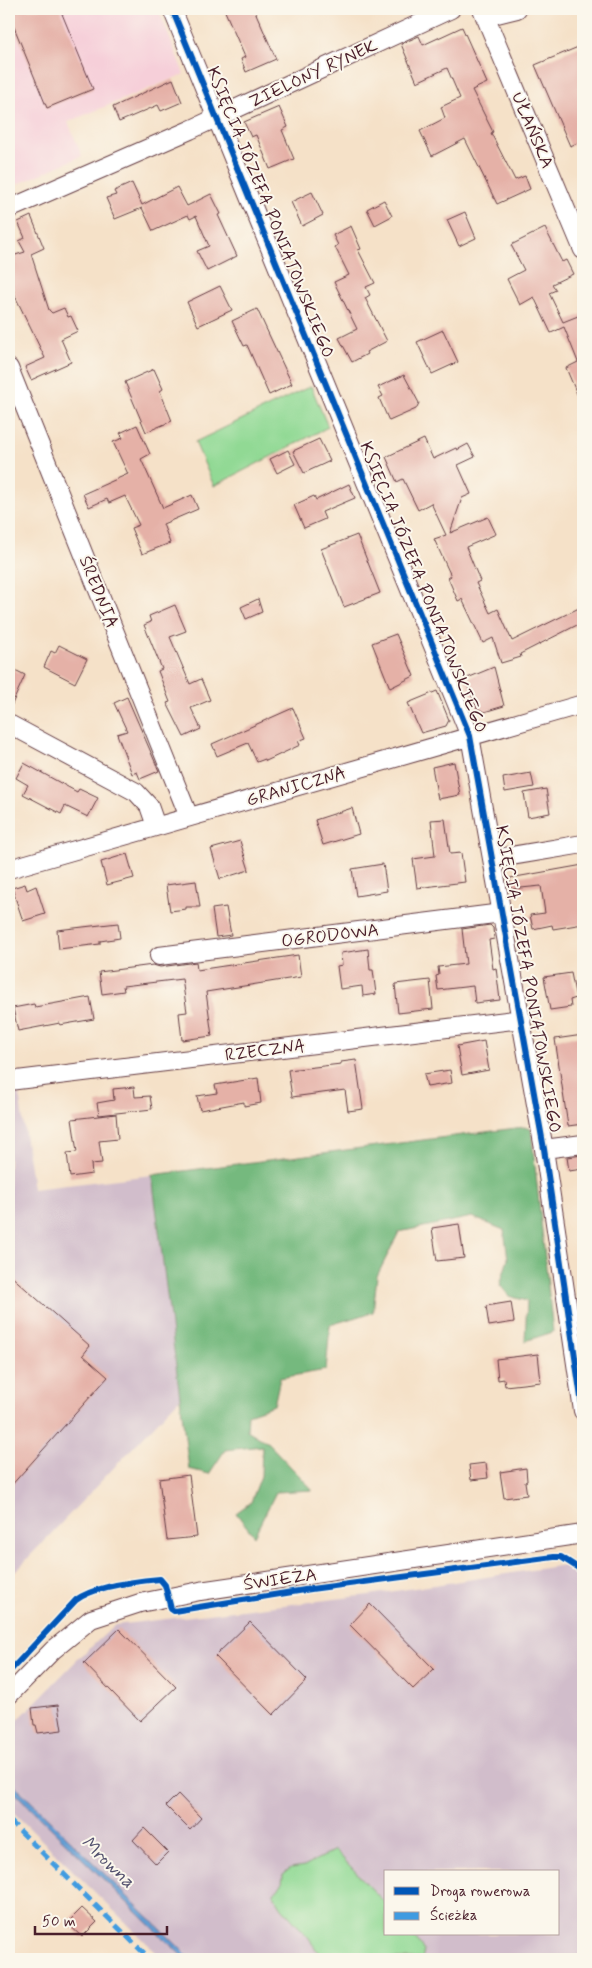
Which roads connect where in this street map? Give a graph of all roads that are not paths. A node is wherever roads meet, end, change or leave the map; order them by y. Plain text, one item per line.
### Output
1 (172, 9) edge
2 (451, 9) edge
3 (517, 9) edge
4 (484, 13) edge
5 (217, 118) junction
6 (9, 209) edge
7 (583, 250) edge
8 (9, 368) edge
9 (583, 704) edge
10 (9, 724) edge
11 (470, 736) junction
12 (189, 817) junction
13 (156, 826) junction
14 (583, 844) edge
15 (493, 859) junction
16 (9, 869) edge
17 (502, 913) junction
18 (159, 956) dead end
19 (522, 1019) junction
20 (9, 1081) edge
21 (583, 1144) edge
22 (544, 1149) junction
23 (583, 1411) edge
24 (583, 1534) edge
25 (9, 1695) edge

1 - 5 street, KSIĘCIA JÓZEFA PONIATOWSKIEGO
2 - 5 street, ZIELONY RYNEK
3 - 4 street
4 - 7 street, UŁAŃSKA
5 - 6 street, ZIELONY RYNEK
5 - 11 street, KSIĘCIA JÓZEFA PONIATOWSKIEGO
8 - 12 street, ŚREDNIA
9 - 11 street, GRANICZNA
10 - 13 street
11 - 12 street, GRANICZNA
11 - 15 street, KSIĘCIA JÓZEFA PONIATOWSKIEGO
12 - 13 street, GRANICZNA
13 - 16 street, GRANICZNA
14 - 15 street
15 - 17 street, KSIĘCIA JÓZEFA PONIATOWSKIEGO
17 - 18 street, OGRODOWA
17 - 19 street, KSIĘCIA JÓZEFA PONIATOWSKIEGO
19 - 20 street, RZECZNA
19 - 22 street, KSIĘCIA JÓZEFA PONIATOWSKIEGO
21 - 22 street
22 - 23 street, KSIĘCIA JÓZEFA PONIATOWSKIEGO
24 - 25 street, ŚWIEŻA

